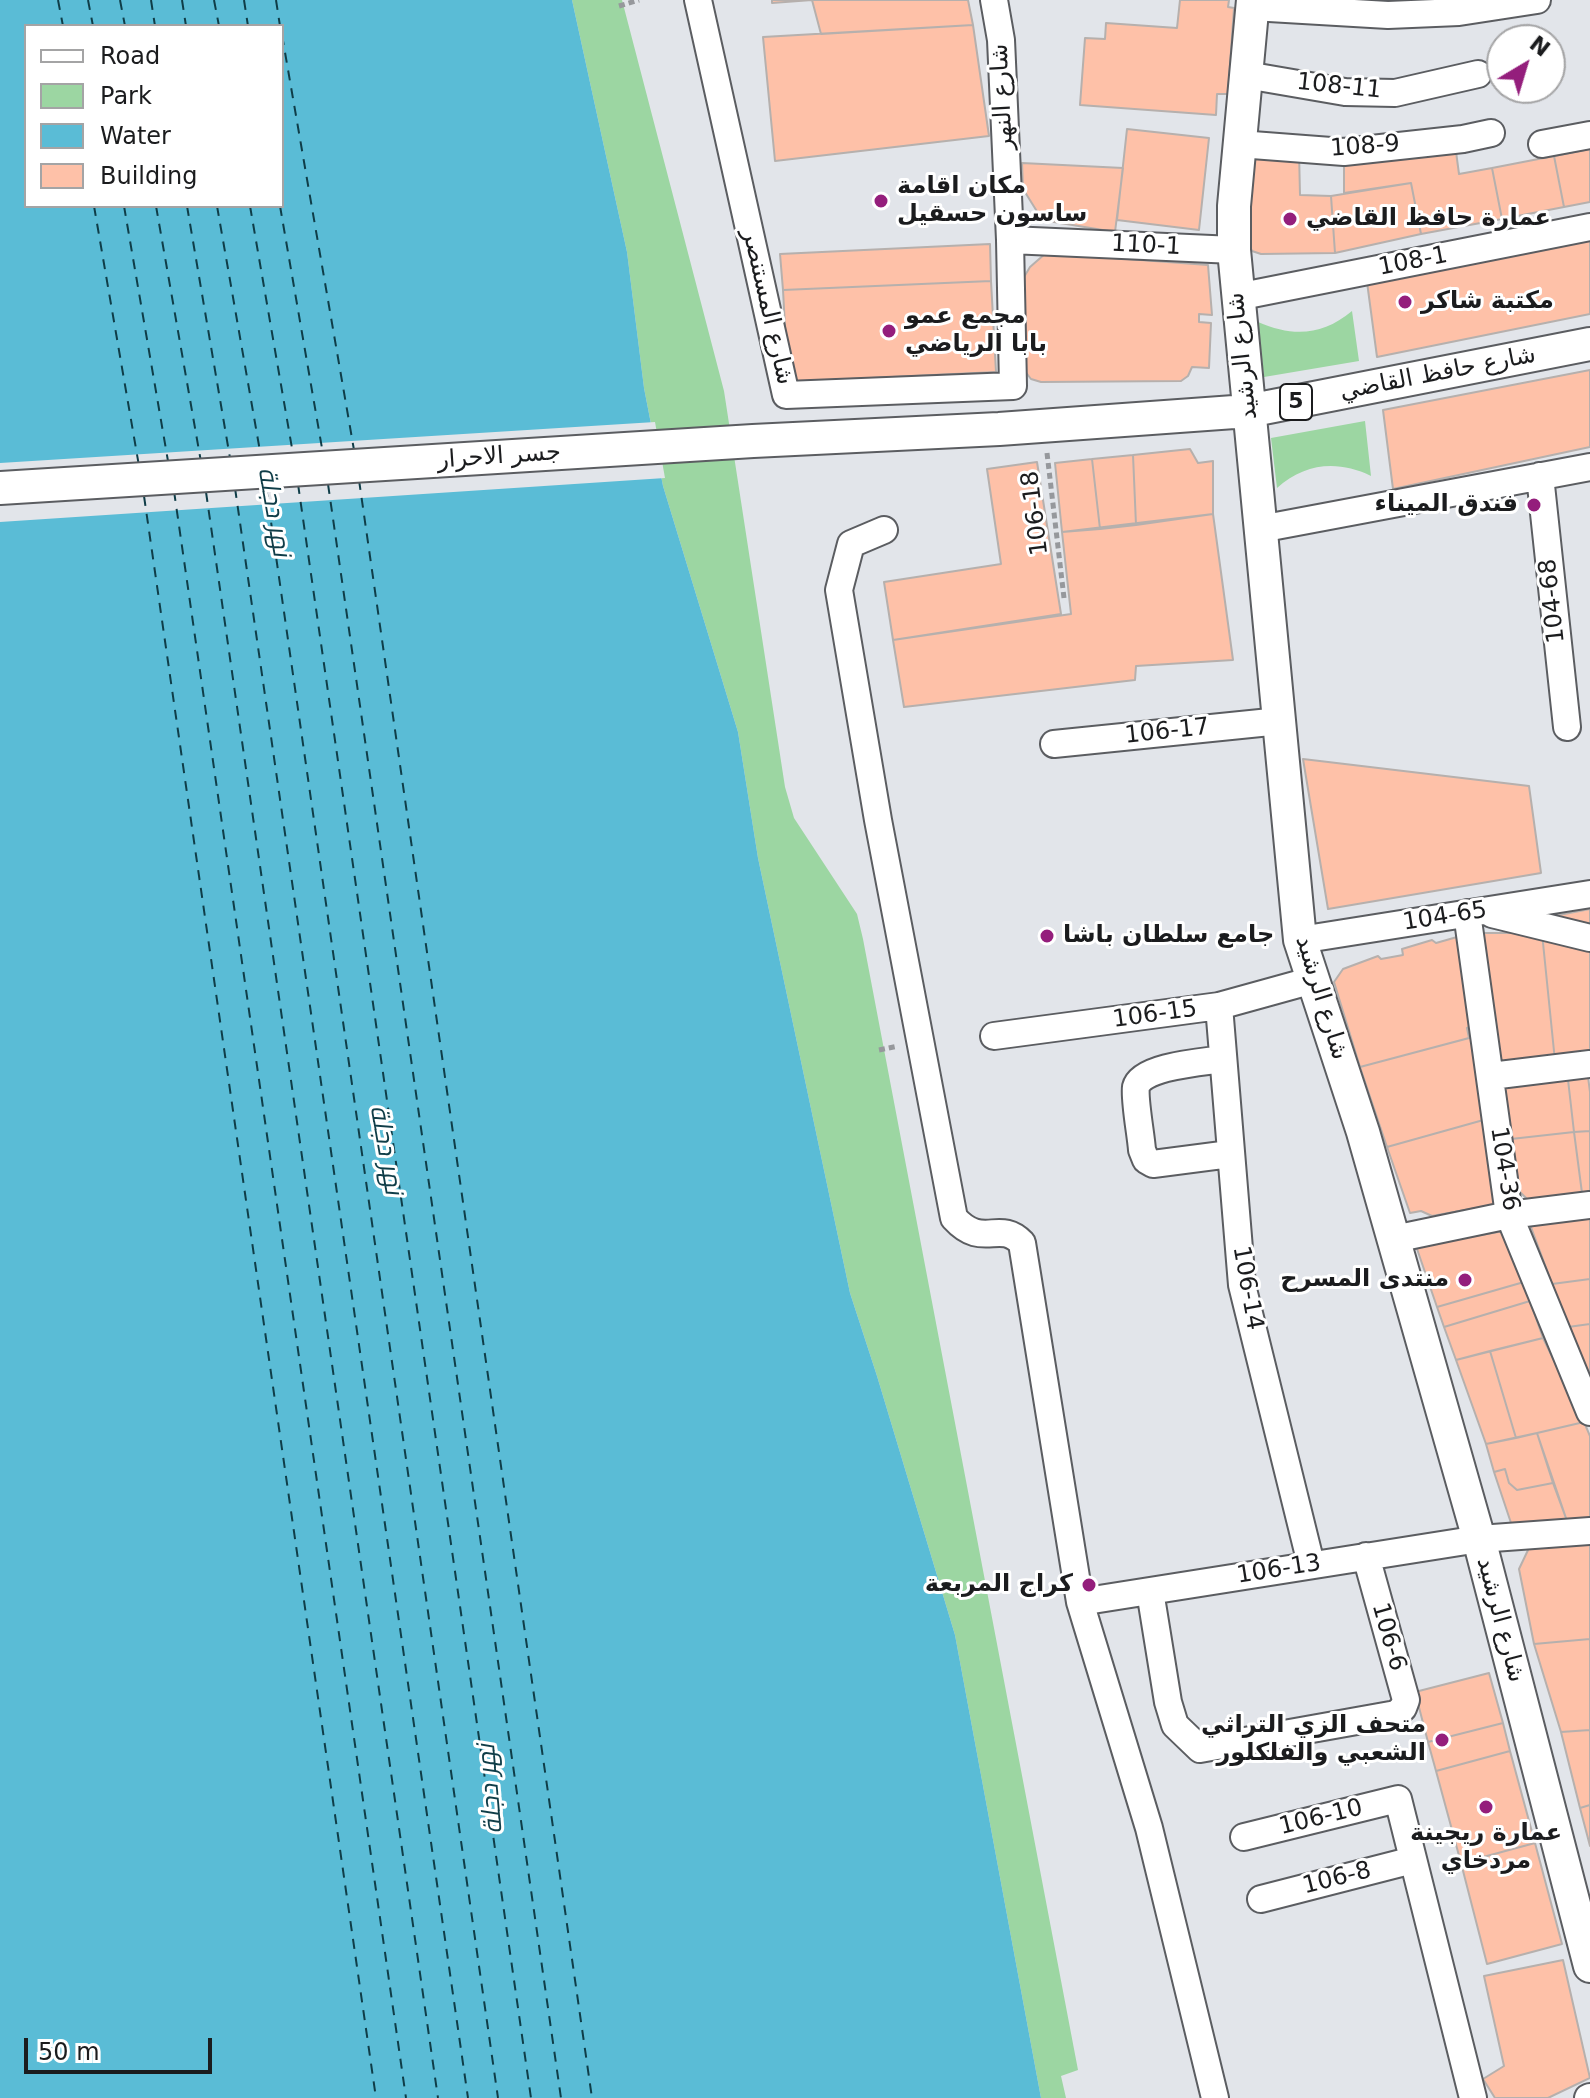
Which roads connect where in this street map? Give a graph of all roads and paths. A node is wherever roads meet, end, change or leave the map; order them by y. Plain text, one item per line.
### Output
1 (639, 0) edge
2 (698, 0) edge
3 (994, 0) edge
4 (1537, 0) edge
5 (1253, 4) edge
6 (619, 6) dead end
7 (1478, 74) dead end
8 (1246, 75) junction
9 (1491, 133) dead end
10 (1590, 135) edge
11 (1239, 144) junction
12 (1542, 144) dead end
13 (1590, 227) edge
14 (1010, 240) junction
15 (1234, 250) junction
16 (1237, 297) junction
17 (1590, 344) edge
18 (1013, 386) joint
19 (1248, 411) junction
20 (1043, 424) junction
21 (999, 429) joint
22 (1590, 467) edge
23 (1540, 476) junction
24 (0, 488) edge
25 (1260, 529) junction
26 (884, 530) dead end
27 (1064, 598) dead end
28 (1280, 721) junction
29 (1567, 727) dead end
30 (1054, 744) dead end
31 (1590, 894) edge
32 (1474, 912) junction
33 (1590, 938) edge
34 (1300, 940) junction
35 (1313, 980) junction
36 (1219, 1006) junction
37 (994, 1036) dead end
38 (1223, 1059) junction
39 (1590, 1064) edge
40 (1491, 1076) junction
41 (1230, 1154) junction
42 (1590, 1205) edge
43 (1509, 1215) junction
44 (1394, 1239) junction
45 (1590, 1412) edge
46 (1590, 1531) edge
47 (1479, 1539) junction
48 (1366, 1556) junction
49 (1311, 1564) junction
50 (1150, 1591) junction
51 (1080, 1602) junction
52 (1244, 1837) dead end
53 (1413, 1860) junction
54 (1261, 1899) dead end
55 (1586, 1928) edge
56 (1590, 1966) edge
57 (1215, 2098) edge
58 (1473, 2098) edge

1 - 6 path
2 - 18 street, شارع المستنصر
3 - 14 street, شارع النهر
4 - 5 street
5 - 8 main road, شارع الرشيد
7 - 8 street, 108-11
8 - 11 main road, شارع الرشيد
9 - 11 street, 108-9
10 - 12 street
11 - 15 main road, شارع الرشيد
13 - 16 street, 108-1
14 - 15 street, 110-1
14 - 18 street, شارع النهر
15 - 16 main road, شارع الرشيد
16 - 19 main road, شارع الرشيد
17 - 19 main road, شارع حافظ القاضي / 5
19 - 20 main road, شارع حافظ القاضي / 5
19 - 25 main road, شارع الرشيد
20 - 21 main road, شارع حافظ القاضي / 5
20 - 27 path, 106-18
21 - 24 main road, جسر الاحرار
22 - 23 street
23 - 25 street
23 - 29 street, 104-68
25 - 28 main road, شارع الرشيد
26 - 51 street
28 - 30 street, 106-17
28 - 34 main road, شارع الرشيد
31 - 32 street, 104-65
32 - 33 street
32 - 34 street, 104-65
32 - 40 street, 104-36
34 - 35 main road, شارع الرشيد
35 - 36 street, 106-15
35 - 44 main road, شارع الرشيد
36 - 37 street, 106-15
36 - 38 street, 106-14
38 - 41 street, 106-14
38 - 41 street
39 - 40 street
40 - 43 street, 104-36
41 - 49 street, 106-14
42 - 43 street
43 - 44 street
43 - 45 street, 104-36
44 - 47 main road, شارع الرشيد
46 - 47 street, 106-13
47 - 48 street, 106-13
47 - 55 main road, شارع الرشيد
48 - 49 street, 106-13
48 - 50 street, 106-6
49 - 50 street, 106-13
50 - 51 street, 106-13
51 - 57 street
52 - 53 street, 106-10
53 - 54 street, 106-8
53 - 58 street
55 - 56 main road, شارع الرشيد

